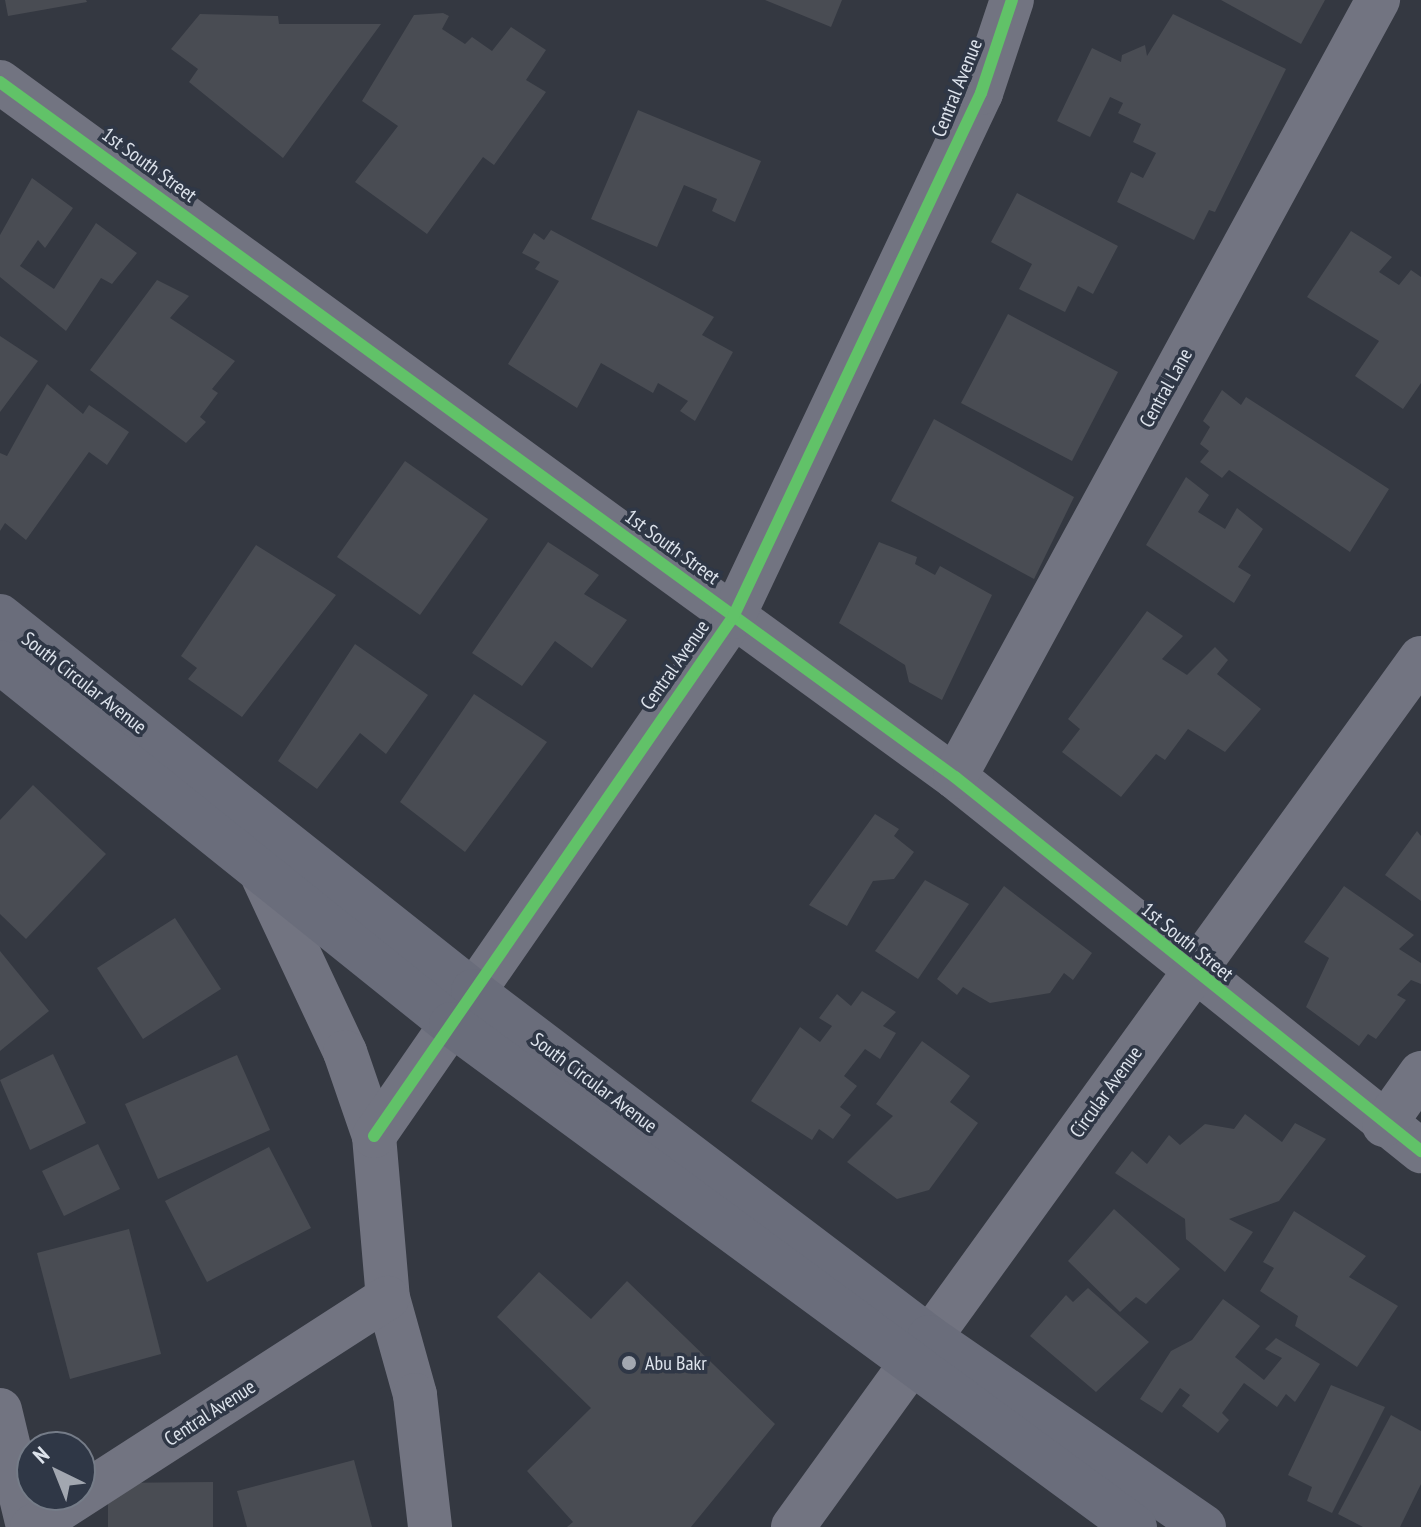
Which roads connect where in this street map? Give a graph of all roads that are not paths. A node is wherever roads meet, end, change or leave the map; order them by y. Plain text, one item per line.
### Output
1 (1012, 0) edge
2 (1378, 0) edge
3 (0, 82) edge
4 (0, 616) edge
5 (733, 617) junction
6 (1421, 658) edge
7 (0, 662) edge
8 (955, 777) junction
9 (263, 877) junction
10 (1192, 973) junction
11 (462, 1008) junction
12 (1421, 1073) edge
13 (1384, 1125) junction
14 (374, 1136) junction
15 (1421, 1151) edge
16 (388, 1298) junction
17 (919, 1351) junction
18 (0, 1410) edge
19 (30, 1527) edge
20 (430, 1527) edge
21 (793, 1527) edge
22 (1135, 1527) edge
23 (1204, 1527) edge

1 - 5 street, Central Avenue
2 - 8 street, Central Lane
3 - 5 street, 1st South Street
4 - 11 main road, South Circular Avenue
5 - 8 street, 1st South Street
5 - 11 street, Central Avenue
6 - 10 street, Circular Avenue
7 - 9 main road, South Circular Avenue
8 - 10 street, 1st South Street
9 - 11 main road, South Circular Avenue
9 - 14 street
10 - 13 street, 1st South Street
10 - 17 street, Circular Avenue
11 - 14 street, Central Avenue
11 - 17 main road, South Circular Avenue
12 - 13 street
13 - 15 street, 1st South Street
14 - 16 street
16 - 19 street, Central Avenue
16 - 20 street
17 - 21 street, Circular Avenue
17 - 22 main road, South Circular Avenue
17 - 23 main road, South Circular Avenue
18 - 19 street

